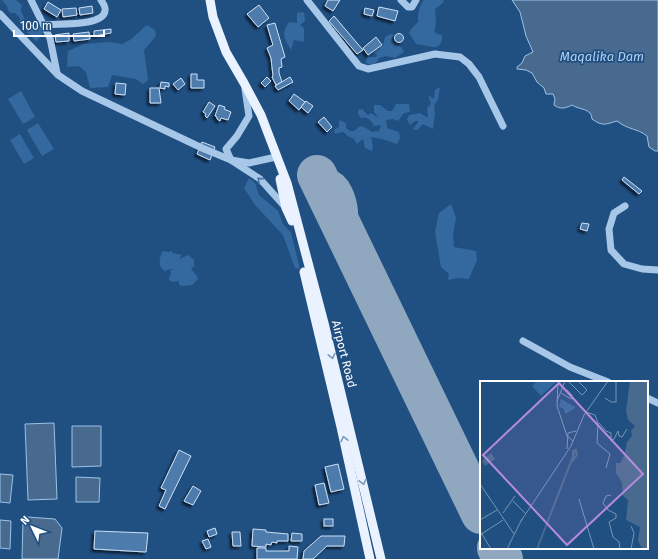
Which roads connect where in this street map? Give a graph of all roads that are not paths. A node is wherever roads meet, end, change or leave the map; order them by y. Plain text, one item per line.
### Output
1 (32, 0) edge
2 (100, 0) edge
3 (210, 0) edge
4 (307, 0) edge
5 (401, 0) edge
6 (416, 0) edge
7 (0, 14) edge
8 (44, 25) junction
9 (58, 75) junction
10 (244, 82) junction
11 (503, 126) dead end
12 (276, 157) junction
13 (232, 160) junction
14 (625, 206) dead end
15 (286, 208) junction
16 (658, 270) edge
17 (522, 340) dead end
18 (605, 381) edge
19 (648, 398) edge
20 (658, 403) edge
21 (370, 559) edge
22 (381, 559) edge

1 - 8 street
2 - 8 street
3 - 10 main road, Airport Road
4 - 11 street
5 - 6 street
7 - 9 street
8 - 9 street
9 - 13 street
10 - 12 main road, Airport Road
10 - 13 street
12 - 13 street
12 - 15 main road, Airport Road
12 -> 22 main road, Airport Road
15 -> 13 street
14 - 16 street
21 -> 15 main road, Airport Road
17 - 18 street
19 - 20 street

